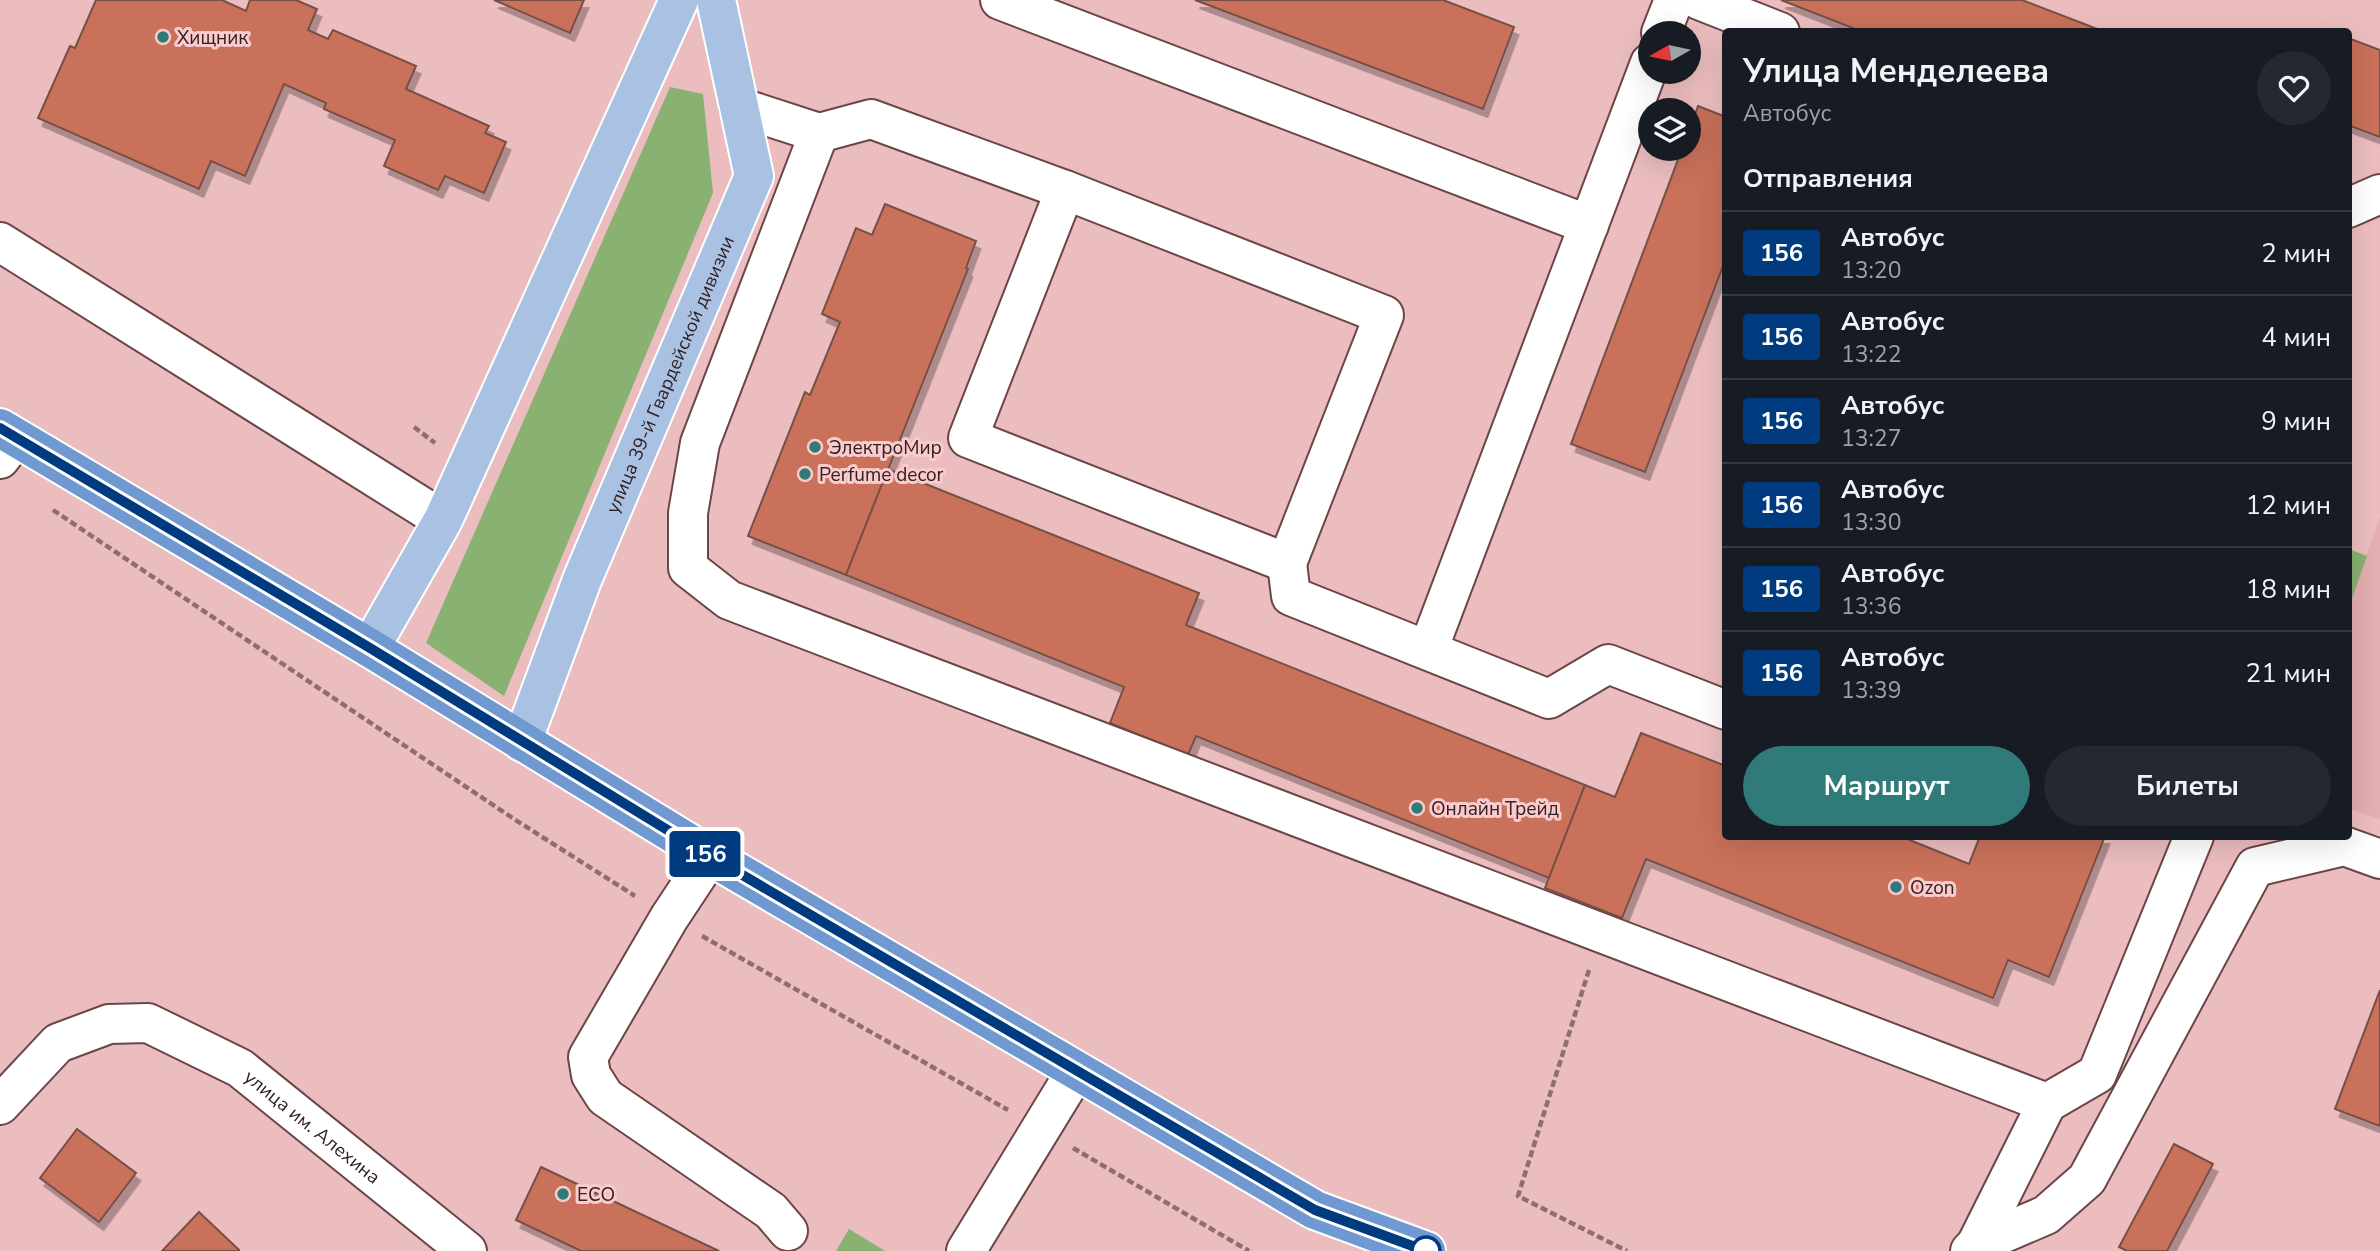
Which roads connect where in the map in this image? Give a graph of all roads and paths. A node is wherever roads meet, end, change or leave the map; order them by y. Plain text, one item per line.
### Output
1 (679, 0) edge
2 (716, 0) edge
3 (1000, 0) edge
4 (1674, 0) edge
5 (1699, 0) edge
6 (1666, 21) edge
7 (1770, 28) edge
8 (1642, 84) edge
9 (739, 107) junction
10 (819, 134) junction
11 (1065, 190) junction
12 (2380, 194) edge
13 (2352, 206) edge
14 (1589, 225) junction
15 (0, 242) edge
16 (5, 442) edge
17 (46, 505) dead end
18 (443, 520) junction
19 (1287, 563) junction
20 (370, 648) junction
21 (1427, 650) junction
22 (1722, 708) edge
23 (522, 742) junction
24 (2192, 840) edge
25 (710, 856) junction
26 (2380, 859) edge
27 (669, 918) junction
28 (1601, 933) junction
29 (1076, 1070) junction
30 (2048, 1102) junction
31 (0, 1105) edge
32 (1041, 1129) junction
33 (1315, 1210) junction
34 (788, 1231) dead end
35 (1980, 1249) edge
36 (467, 1251) edge
37 (966, 1251) edge
38 (1249, 1251) edge
39 (1350, 1251) edge
40 (1426, 1251) edge
41 (1627, 1251) edge

1 - 18 main road
2 - 9 main road, улица 39-й Гвардейской дивизии
3 - 14 street
4 - 6 street
5 - 7 street
8 - 14 street
9 - 10 street
9 - 23 main road, улица 39-й Гвардейской дивизии
10 - 11 street
10 - 28 street
11 - 19 street
11 - 19 street
12 - 13 street
14 - 21 street
15 - 18 street
16 - 20 highway
17 - 27 path
18 - 20 main road
19 - 21 street
20 - 23 highway
21 - 22 street
23 - 25 highway
24 - 30 street
25 - 27 street
25 - 29 highway
26 - 35 street
27 - 32 path
27 - 34 street
28 - 30 street
28 - 41 path
29 - 32 street
29 - 33 highway
30 - 35 street
31 - 36 street, улица им. Алехина
32 - 37 street
32 - 38 path
33 - 39 highway
33 - 40 highway

